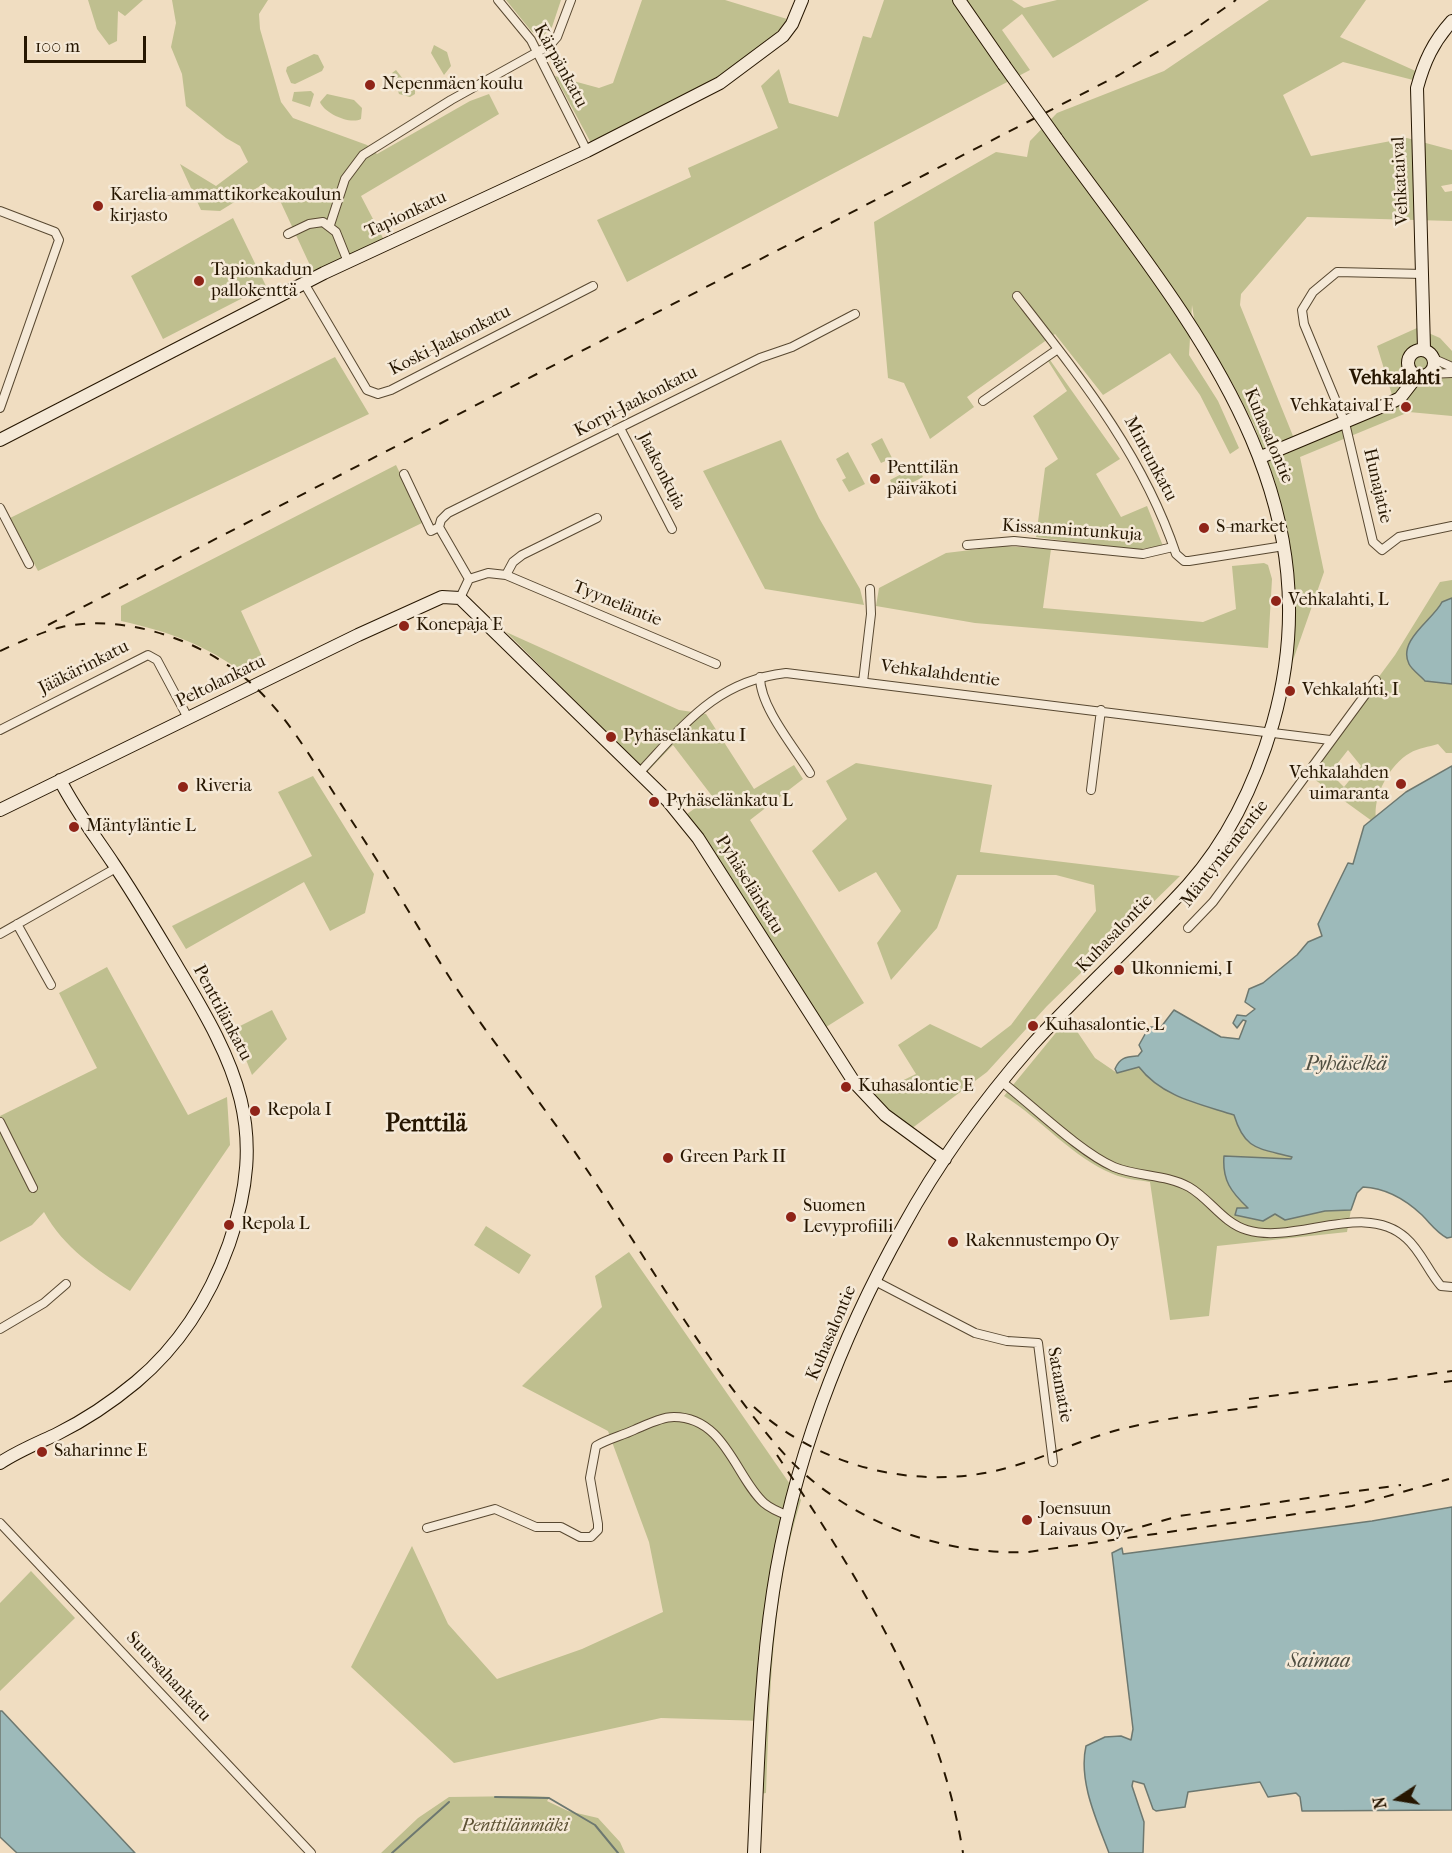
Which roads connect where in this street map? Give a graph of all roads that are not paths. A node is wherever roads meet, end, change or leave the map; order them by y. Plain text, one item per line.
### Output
1 (498, 0) edge
2 (571, 0) edge
3 (802, 0) edge
4 (959, 0) edge
5 (1452, 21) edge
6 (538, 52) junction
7 (587, 151) junction
8 (0, 211) edge
9 (330, 225) junction
10 (288, 234) dead end
11 (348, 262) junction
12 (1423, 274) junction
13 (304, 283) junction
14 (593, 285) dead end
15 (1017, 296) dead end
16 (855, 314) dead end
17 (1058, 349) junction
18 (1424, 349) junction
19 (1434, 359) junction
20 (1452, 367) edge
21 (1452, 373) edge
22 (1422, 375) junction
23 (983, 401) dead end
24 (0, 408) edge
25 (1345, 423) junction
26 (620, 428) junction
27 (1, 436) edge
28 (1261, 457) junction
29 (404, 474) dead end
30 (0, 508) edge
31 (597, 518) dead end
32 (1452, 526) edge
33 (439, 527) junction
34 (672, 529) dead end
35 (967, 545) dead end
36 (1284, 546) junction
37 (1173, 547) junction
38 (29, 564) dead end
39 (506, 576) junction
40 (469, 579) junction
41 (870, 589) dead end
42 (460, 598) junction
43 (716, 664) dead end
44 (760, 677) junction
45 (1376, 680) dead end
46 (863, 682) junction
47 (1101, 710) junction
48 (188, 718) junction
49 (0, 730) edge
50 (1270, 732) junction
51 (1330, 740) junction
52 (640, 772) junction
53 (810, 773) dead end
54 (60, 780) junction
55 (1091, 790) dead end
56 (0, 810) edge
57 (116, 868) junction
58 (17, 924) junction
59 (1188, 928) dead end
60 (0, 934) edge
61 (51, 985) dead end
62 (1002, 1082) junction
63 (0, 1122) edge
64 (945, 1159) junction
65 (33, 1188) dead end
66 (875, 1281) junction
67 (66, 1284) dead end
68 (1452, 1287) edge
69 (0, 1329) edge
70 (21, 1450) junction
71 (0, 1451) edge
72 (1053, 1462) dead end
73 (0, 1463) edge
74 (789, 1516) junction
75 (0, 1523) edge
76 (427, 1528) dead end
77 (311, 1853) edge
78 (754, 1853) edge

1 - 6 street, Kärpänkatu
2 - 6 street
3 - 7 street, Tapionkatu
4 - 28 street, Kuhasalontie, bridge
5 - 12 street, Vehkataival
6 - 7 street, Kärpänkatu
6 - 9 street
7 - 11 street, Tapionkatu
8 - 24 street
9 - 10 street
9 - 11 street
11 - 13 street, Tapionkatu
12 - 18 street, Vehkataival
12 - 25 street
13 - 14 street, Koski-Jaakonkatu
13 - 27 street, Tapionkatu
15 - 17 street, Mintunkatu
16 - 26 street, Korpi-Jaakonkatu
17 - 23 street
17 - 37 street, Mintunkatu
18 - 19 street
18 - 22 street
19 - 20 street
19 - 22 street
21 - 22 street
22 - 25 street
25 - 28 street
25 - 32 street, Hunajatie
26 - 33 street, Korpi-Jaakonkatu
26 - 34 street, Jaakonkuja
28 - 36 street, Kuhasalontie
29 - 33 street
30 - 38 street
31 - 39 street
33 - 40 street
35 - 37 street, Kissanmintunkuja
36 - 37 street
36 - 50 street, Kuhasalontie
39 - 40 street
39 - 43 street, Tyyneläntie
40 - 42 street
41 - 46 street
42 - 48 street, Peltolankatu
42 - 52 street, Pyhäselänkatu
44 - 46 street, Vehkalahdentie
44 - 52 street, Vehkalahdentie
44 - 53 street
45 - 51 street, Mäntyniementie
46 - 47 street, Vehkalahdentie
47 - 50 street, Vehkalahdentie
47 - 55 street
48 - 49 street, Jääkärinkatu
48 - 54 street, Peltolankatu
50 - 51 street, Vehkalahdentie
50 - 62 street, Kuhasalontie
51 - 59 street, Mäntyniementie
52 - 64 street, Pyhäselänkatu
54 - 56 street, Peltolankatu
54 - 57 street, Penttilänkatu
57 - 58 street
57 - 70 street, Penttilänkatu
58 - 60 street
58 - 61 street
62 - 64 street, Kuhasalontie
62 - 68 street
63 - 65 street
64 - 66 street, Kuhasalontie
66 - 72 street, Satamatie
66 - 74 street, Kuhasalontie
67 - 69 street
70 - 71 street
70 - 73 street
74 - 76 street
74 - 78 street, Kuhasalontie
75 - 77 street, Suursahankatu

